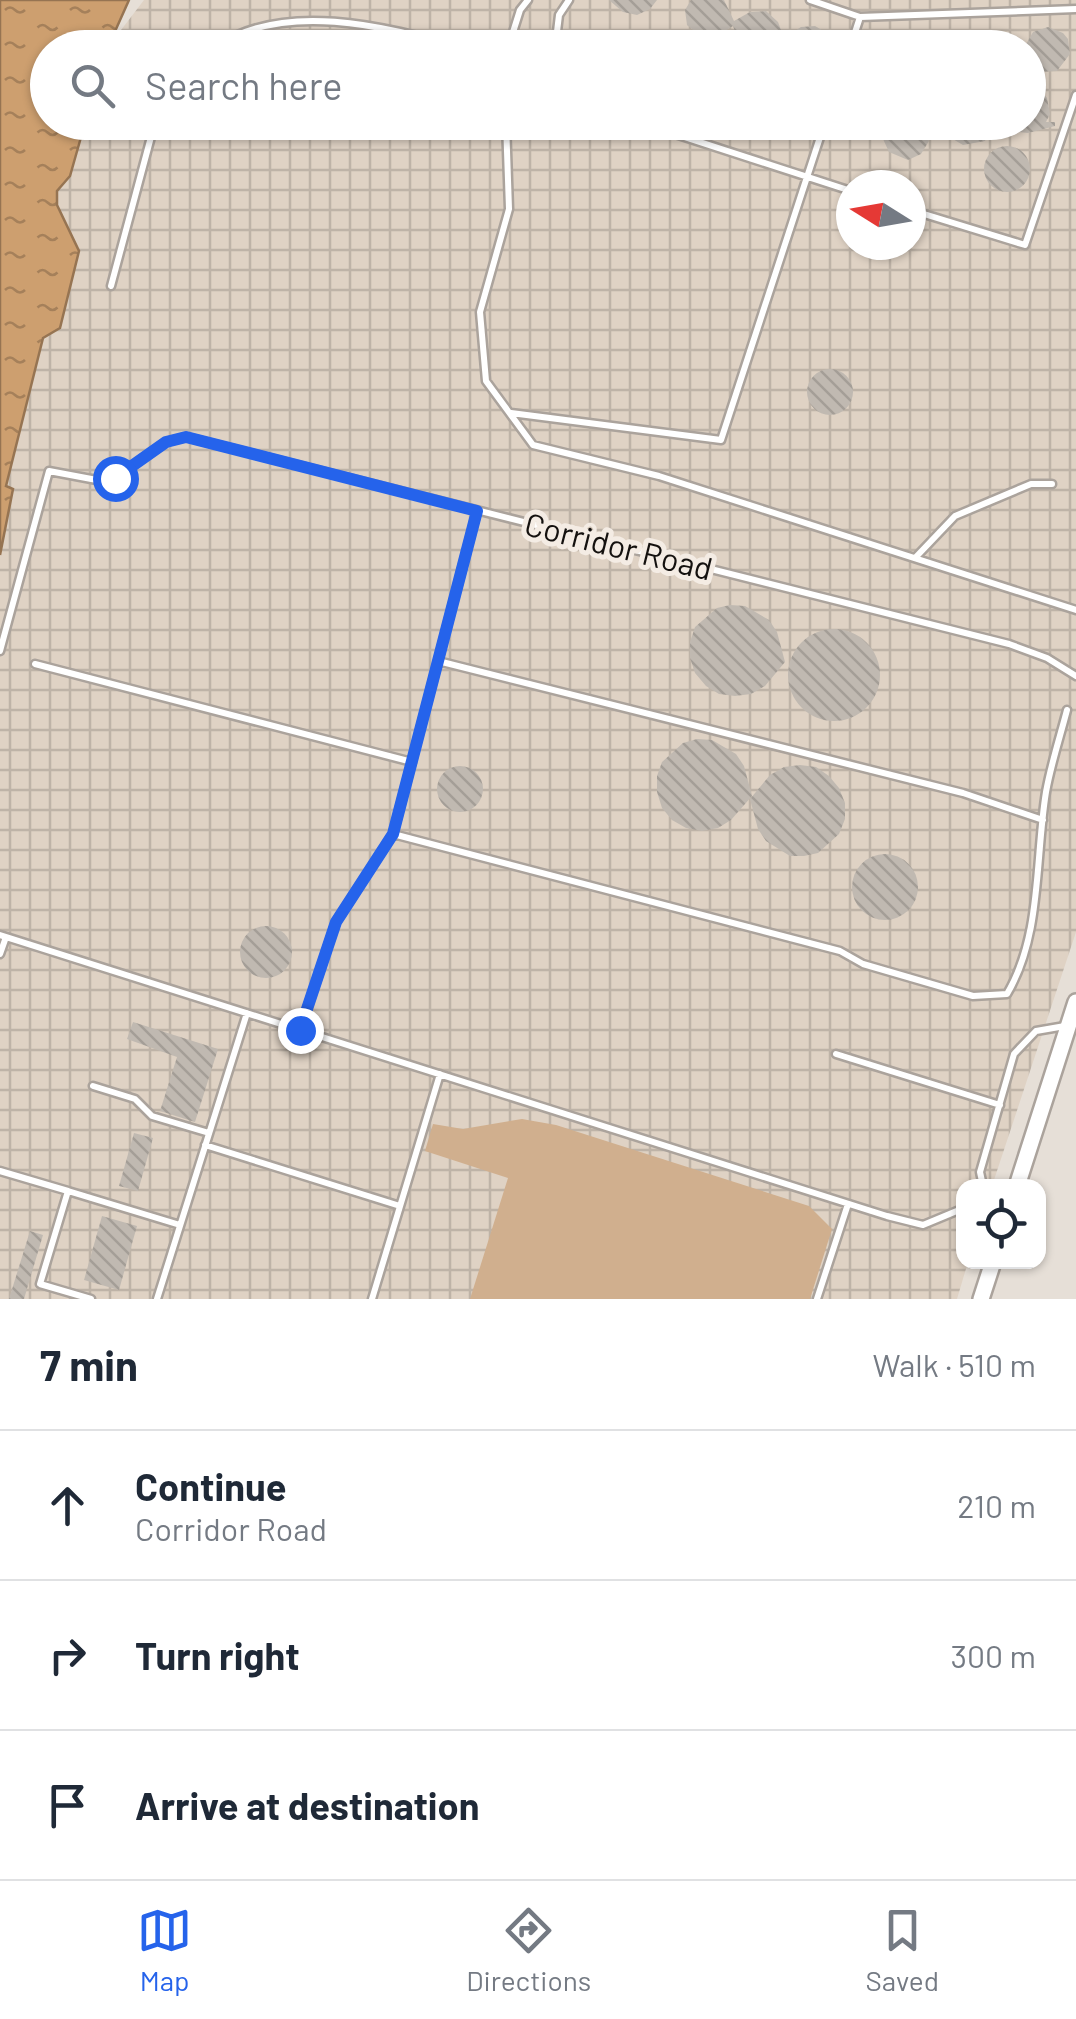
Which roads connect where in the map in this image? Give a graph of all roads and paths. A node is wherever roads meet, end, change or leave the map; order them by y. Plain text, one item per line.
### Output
1 (528, 0) edge
2 (569, 0) edge
3 (810, 0) edge
4 (1076, 9) edge
5 (860, 16) junction
6 (239, 30) edge
7 (397, 30) edge
8 (514, 30) edge
9 (558, 30) edge
10 (856, 30) edge
11 (1076, 95) edge
12 (151, 140) edge
13 (506, 140) edge
14 (694, 140) edge
15 (820, 140) edge
16 (808, 177) junction
17 (836, 186) edge
18 (926, 215) edge
19 (111, 286) dead end
20 (510, 413) junction
21 (1052, 484) dead end
22 (477, 511) junction
23 (914, 558) junction
24 (1076, 610) edge
25 (0, 651) edge
26 (438, 661) junction
27 (35, 664) dead end
28 (1076, 676) edge
29 (1068, 710) dead end
30 (412, 762) junction
31 (1043, 820) junction
32 (393, 834) junction
33 (3, 936) edge
34 (0, 954) edge
35 (1076, 1002) edge
36 (247, 1013) junction
37 (1068, 1025) junction
38 (300, 1030) junction
39 (836, 1054) dead end
40 (440, 1074) junction
41 (94, 1086) dead end
42 (1000, 1105) junction
43 (209, 1133) junction
44 (205, 1145) junction
45 (0, 1171) edge
46 (981, 1179) edge
47 (1019, 1179) edge
48 (68, 1191) junction
49 (848, 1204) junction
50 (400, 1206) junction
51 (956, 1211) edge
52 (180, 1225) junction
53 (991, 1269) edge
54 (92, 1299) edge
55 (157, 1299) edge
56 (372, 1299) edge
57 (818, 1299) edge
58 (981, 1299) edge

1 - 8 lane
2 - 9 lane
3 - 5 lane
4 - 5 lane
5 - 10 lane
6 - 7 lane
11 - 18 lane
12 - 19 lane
13 - 20 lane
14 - 16 lane
15 - 16 lane
16 - 17 lane
16 - 20 lane
20 - 23 lane
21 - 23 lane
22 - 25 lane, Corridor Road
22 - 26 lane
22 - 28 lane, Corridor Road
23 - 24 lane
26 - 30 lane
26 - 31 lane
27 - 30 lane
29 - 31 lane
30 - 32 lane
31 - 32 lane
32 - 38 lane
33 - 34 lane
33 - 36 lane
35 - 37 street
36 - 38 lane
36 - 43 lane
37 - 42 lane
37 - 47 street
38 - 40 lane
39 - 42 lane
40 - 49 lane
40 - 50 lane
41 - 43 lane
42 - 46 lane
43 - 44 lane
44 - 50 lane
44 - 52 lane
45 - 48 lane
48 - 52 lane
48 - 54 lane
49 - 51 lane
49 - 57 lane
50 - 56 lane
52 - 55 lane
53 - 58 street

